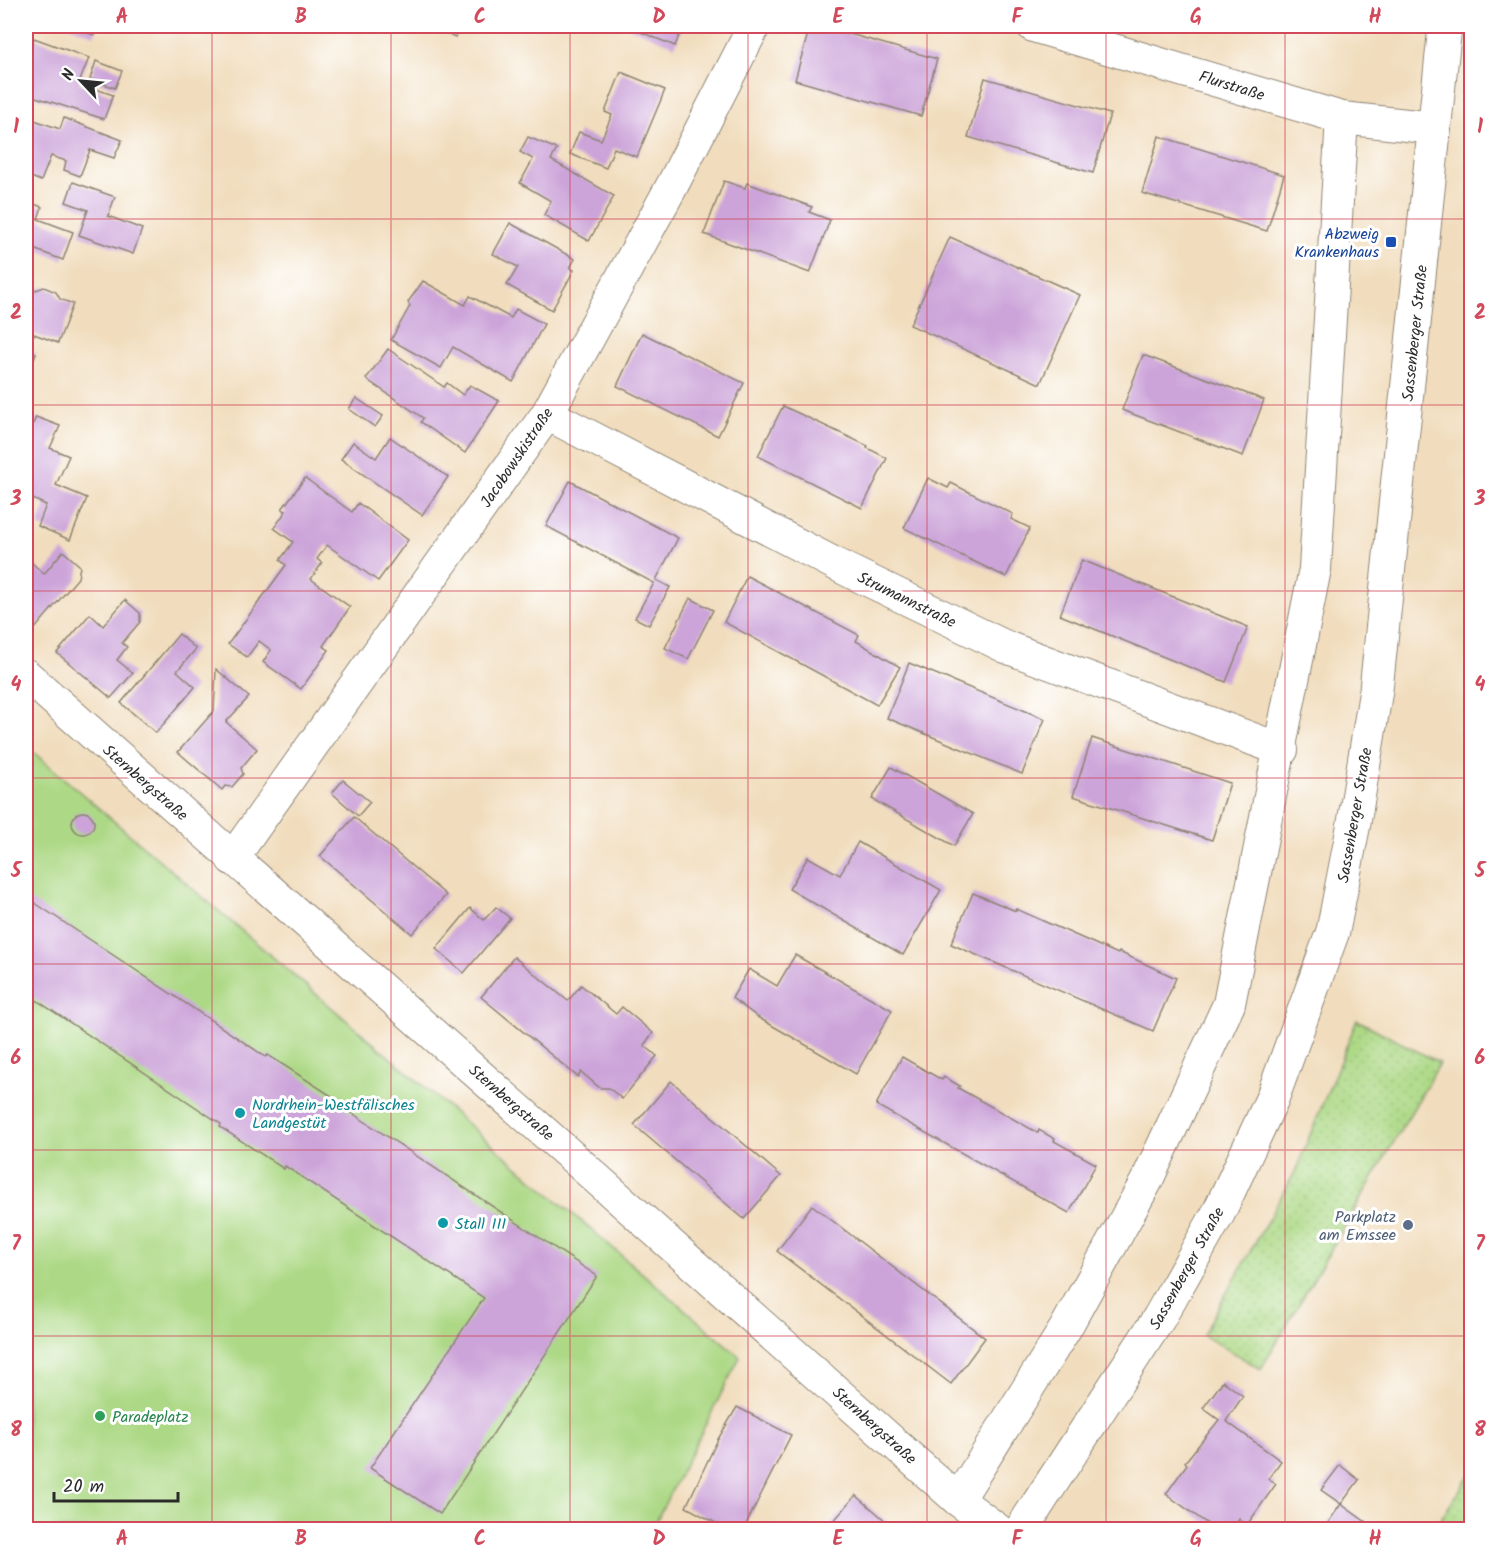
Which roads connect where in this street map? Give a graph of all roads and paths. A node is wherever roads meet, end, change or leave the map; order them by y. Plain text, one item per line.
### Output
1 (754, 26) edge
2 (1033, 26) edge
3 (1445, 26) edge
4 (1342, 118) junction
5 (1435, 128) junction
6 (546, 414) junction
7 (26, 675) edge
8 (1282, 750) junction
9 (232, 859) junction
10 (958, 1500) junction
11 (998, 1530) edge
12 (1021, 1530) edge

1 - 6 street, Jacobowskistraße
2 - 4 street, Flurstraße
3 - 5 street, Sassenberger Straße
4 - 5 street, Flurstraße
4 - 8 street
5 - 12 street, Sassenberger Straße
6 - 8 street, Strumannstraße
6 - 9 street, Jacobowskistraße
7 - 9 street, Sternbergstraße
8 - 10 street
9 - 10 street, Sternbergstraße
10 - 11 street, Sternbergstraße

